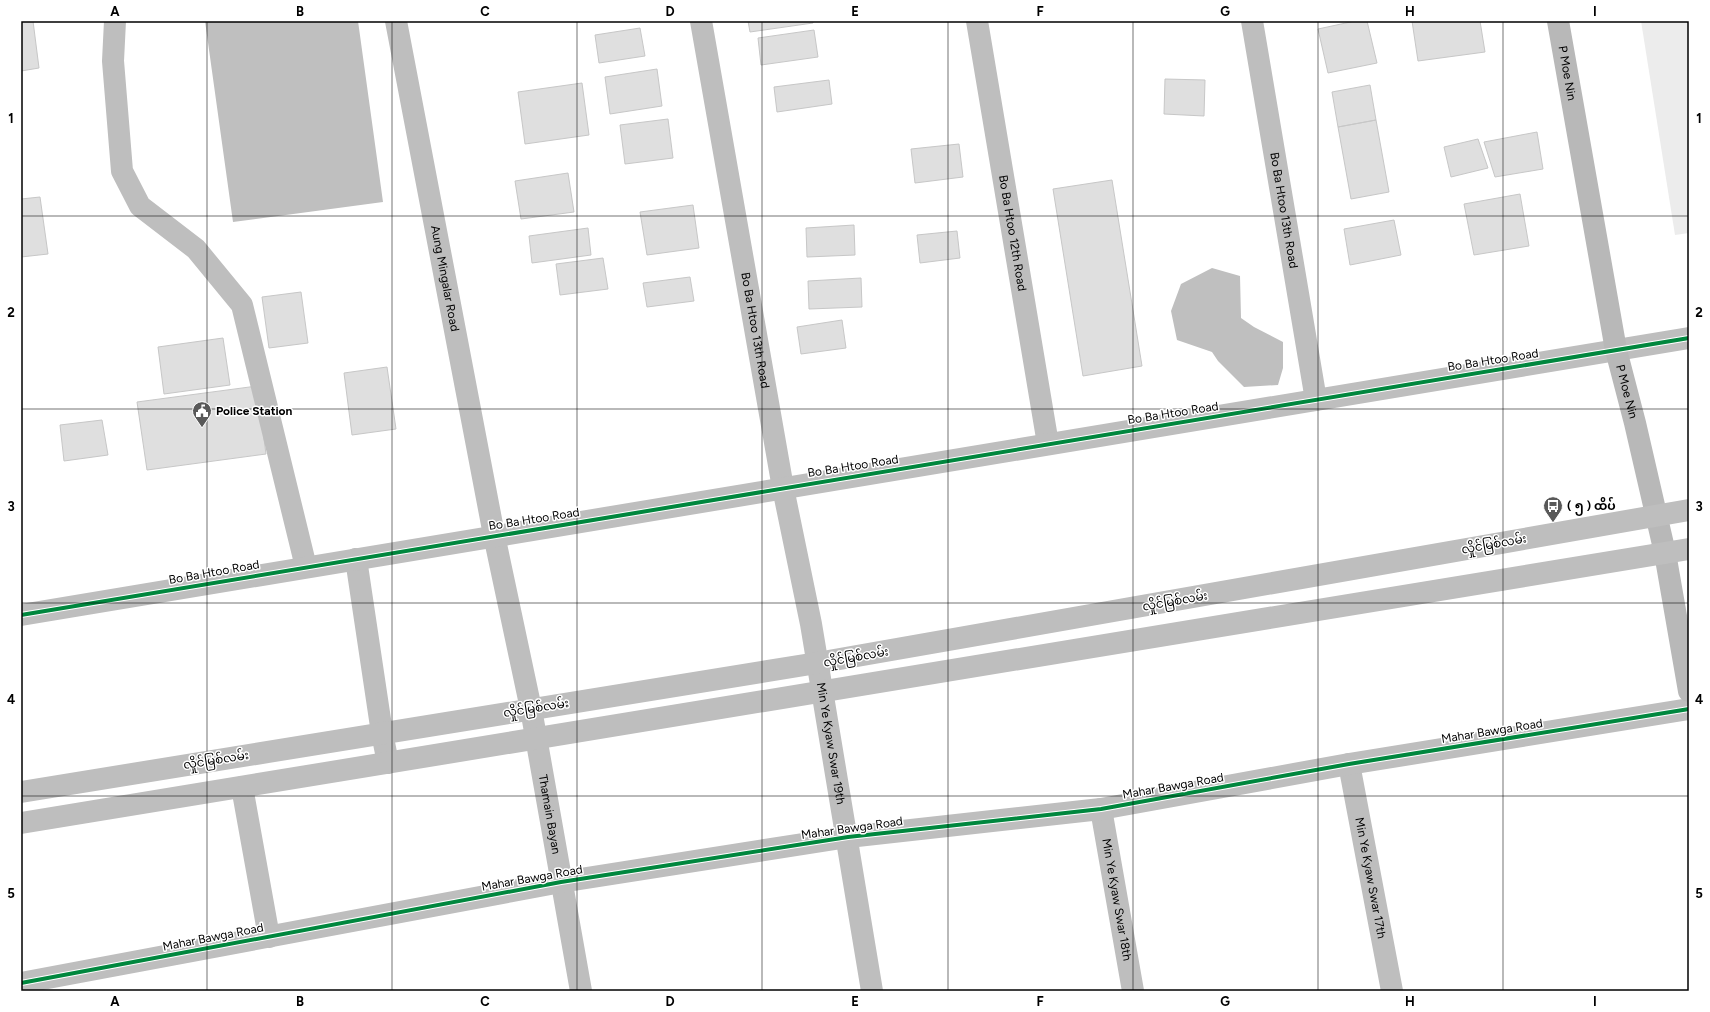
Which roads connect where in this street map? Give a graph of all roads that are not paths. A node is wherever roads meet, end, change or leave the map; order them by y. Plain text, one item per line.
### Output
1 (115, 21) edge
2 (396, 21) edge
3 (701, 21) edge
4 (977, 21) edge
5 (1252, 21) edge
6 (1558, 21) edge
7 (1689, 338) edge
8 (1616, 350) junction
9 (1316, 400) junction
10 (1048, 444) junction
11 (783, 488) junction
12 (1689, 510) edge
13 (1655, 515) junction
14 (494, 536) junction
15 (1689, 549) edge
16 (1665, 553) junction
17 (356, 559) junction
18 (306, 567) junction
19 (21, 615) edge
20 (813, 639) joint
21 (817, 663) junction
22 (822, 691) junction
23 (1689, 691) edge
24 (531, 709) junction
25 (1689, 709) edge
26 (382, 733) junction
27 (535, 739) junction
28 (388, 764) junction
29 (1349, 764) junction
30 (242, 787) junction
31 (21, 792) edge
32 (1101, 809) junction
33 (21, 823) edge
34 (848, 837) junction
35 (561, 882) junction
36 (269, 937) junction
37 (21, 983) edge
38 (581, 991) edge
39 (872, 991) edge
40 (1133, 991) edge
41 (1392, 991) edge

1 - 18 street
2 - 14 street, Aung Mingalar Road
3 - 11 street, Bo Ba Htoo 13th Road
4 - 10 street, Bo Ba Htoo 12th Road
5 - 9 street, Bo Ba Htoo 13th Road
6 - 8 street, P Moe Nin
7 - 8 street, Bo Ba Htoo Road
8 - 9 street, Bo Ba Htoo Road
8 - 13 street, P Moe Nin
9 - 10 street, Bo Ba Htoo Road
10 - 11 street, Bo Ba Htoo Road
11 - 14 street, Bo Ba Htoo Road
11 - 20 street, Bo Ba Htoo 13th Road
12 - 13 street, လှိုင်မြစ်လမ်း
13 - 16 street, P Moe Nin
13 - 21 street, လှိုင်မြစ်လမ်း
14 - 17 street, Bo Ba Htoo Road
14 - 24 street, Aung Mingalar Road
15 - 16 street
16 - 22 street
16 - 23 street, P Moe Nin
17 - 18 street, Bo Ba Htoo Road
17 - 26 street
18 - 19 street, Bo Ba Htoo Road
20 - 21 street, Min Ye Kyaw Swar 19th
21 - 22 street, Min Ye Kyaw Swar 19th
21 - 24 street, လှိုင်မြစ်လမ်း
22 - 27 street
22 - 34 street, Min Ye Kyaw Swar 19th
24 - 26 street, လှိုင်မြစ်လမ်း
24 - 27 street, Thamain Bayan
25 - 29 street, Mahar Bawga Road
26 - 28 street
26 - 31 street, လှိုင်မြစ်လမ်း
27 - 28 street
27 - 35 street, Thamain Bayan
28 - 30 street
29 - 32 street, Mahar Bawga Road
29 - 41 street, Min Ye Kyaw Swar 17th
30 - 33 street
30 - 36 street
32 - 34 street, Mahar Bawga Road
32 - 40 street, Min Ye Kyaw Swar 18th
34 - 35 street, Mahar Bawga Road
34 - 39 street, Min Ye Kyaw Swar 19th
35 - 36 street, Mahar Bawga Road
35 - 38 street, Thamain Bayan
36 - 37 street, Mahar Bawga Road

